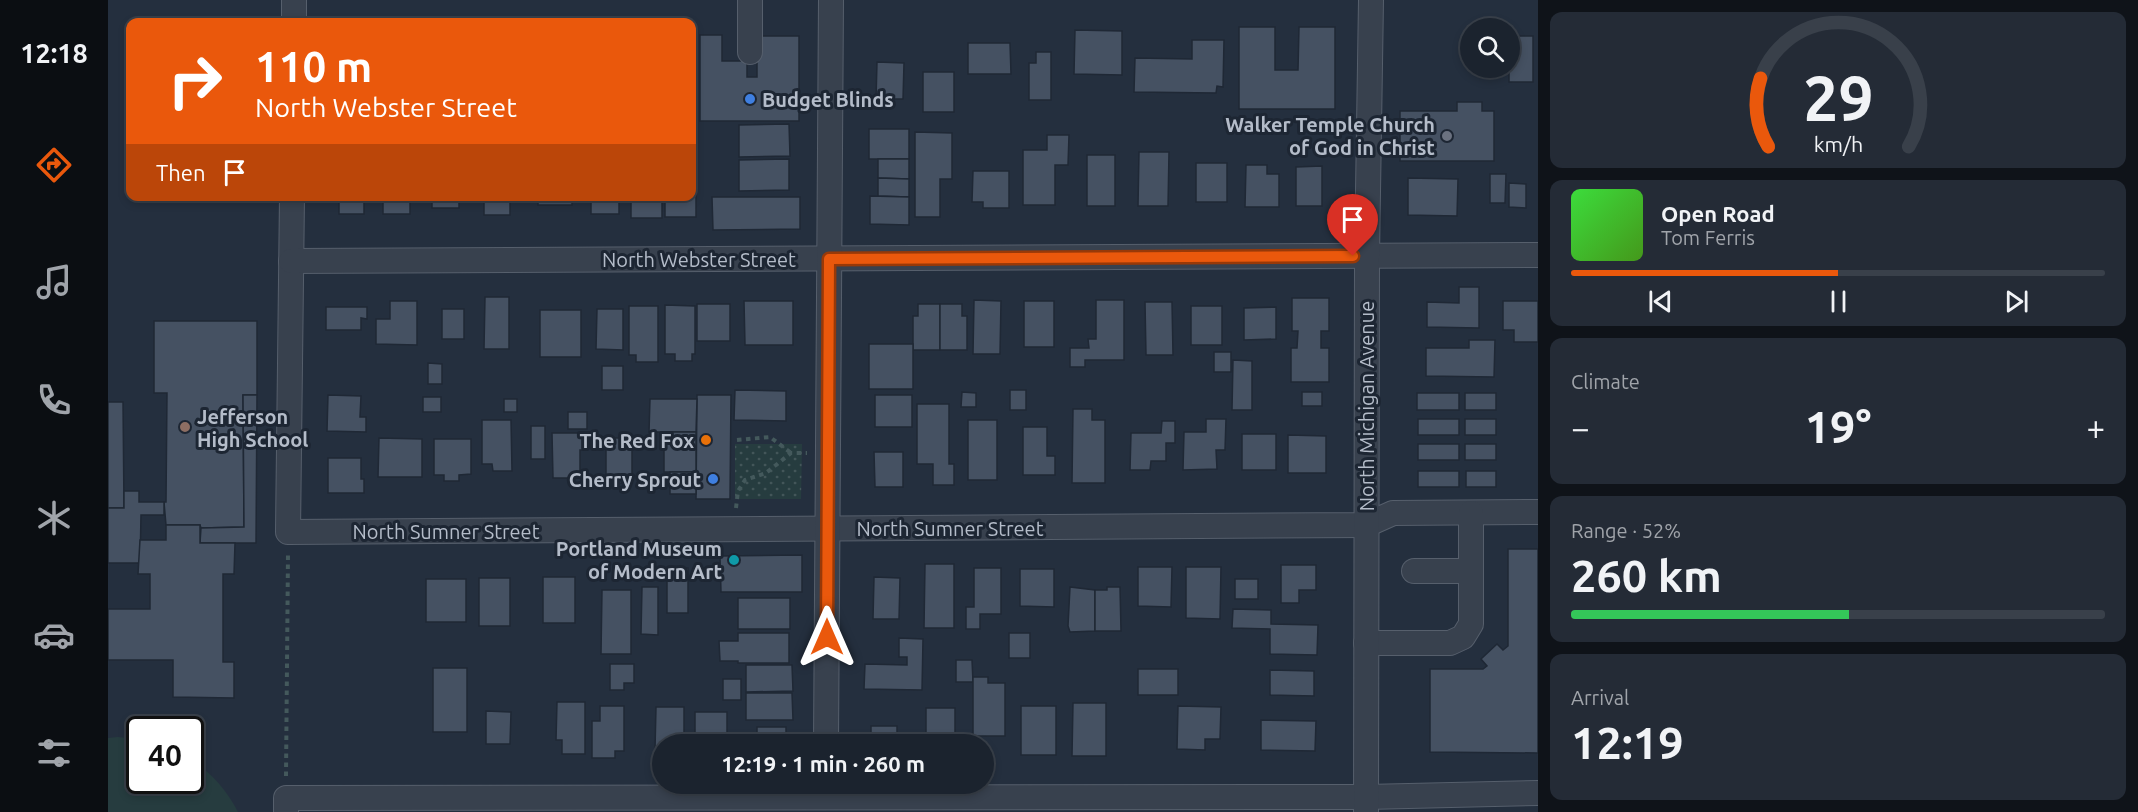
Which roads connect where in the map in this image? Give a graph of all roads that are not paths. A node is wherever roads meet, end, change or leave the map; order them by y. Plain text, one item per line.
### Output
1 (294, 0) edge
2 (750, 0) edge
3 (831, 0) edge
4 (1371, 0) edge
5 (294, 18) edge
6 (750, 52) dead end
7 (292, 201) edge
8 (1538, 255) edge
9 (1367, 256) junction
10 (829, 259) junction
11 (291, 261) junction
12 (1538, 512) edge
13 (1472, 513) junction
14 (1366, 525) junction
15 (827, 529) junction
16 (1414, 571) dead end
17 (1471, 571) junction
18 (1366, 643) junction
19 (826, 734) edge
20 (1538, 793) edge
21 (826, 798) edge
22 (286, 805) edge
23 (555, 805) edge
24 (1096, 805) edge
25 (1366, 805) edge

1 - 5 street
2 - 6 street
3 - 10 street
4 - 9 street, North Michigan Avenue
7 - 11 street
8 - 9 street, North Webster Street
9 - 10 street, North Webster Street
9 - 14 street, North Michigan Avenue
10 - 11 street, North Webster Street
10 - 15 street
11 - 15 street, North Sumner Street
12 - 13 street, North Sumner Street
13 - 14 street, North Sumner Street
13 - 17 street
14 - 15 street, North Sumner Street
14 - 18 street, North Michigan Avenue
15 - 19 street
16 - 17 street
17 - 18 street
18 - 25 street, North Michigan Avenue
20 - 25 street
21 - 23 street
21 - 24 street
22 - 23 street
24 - 25 street

